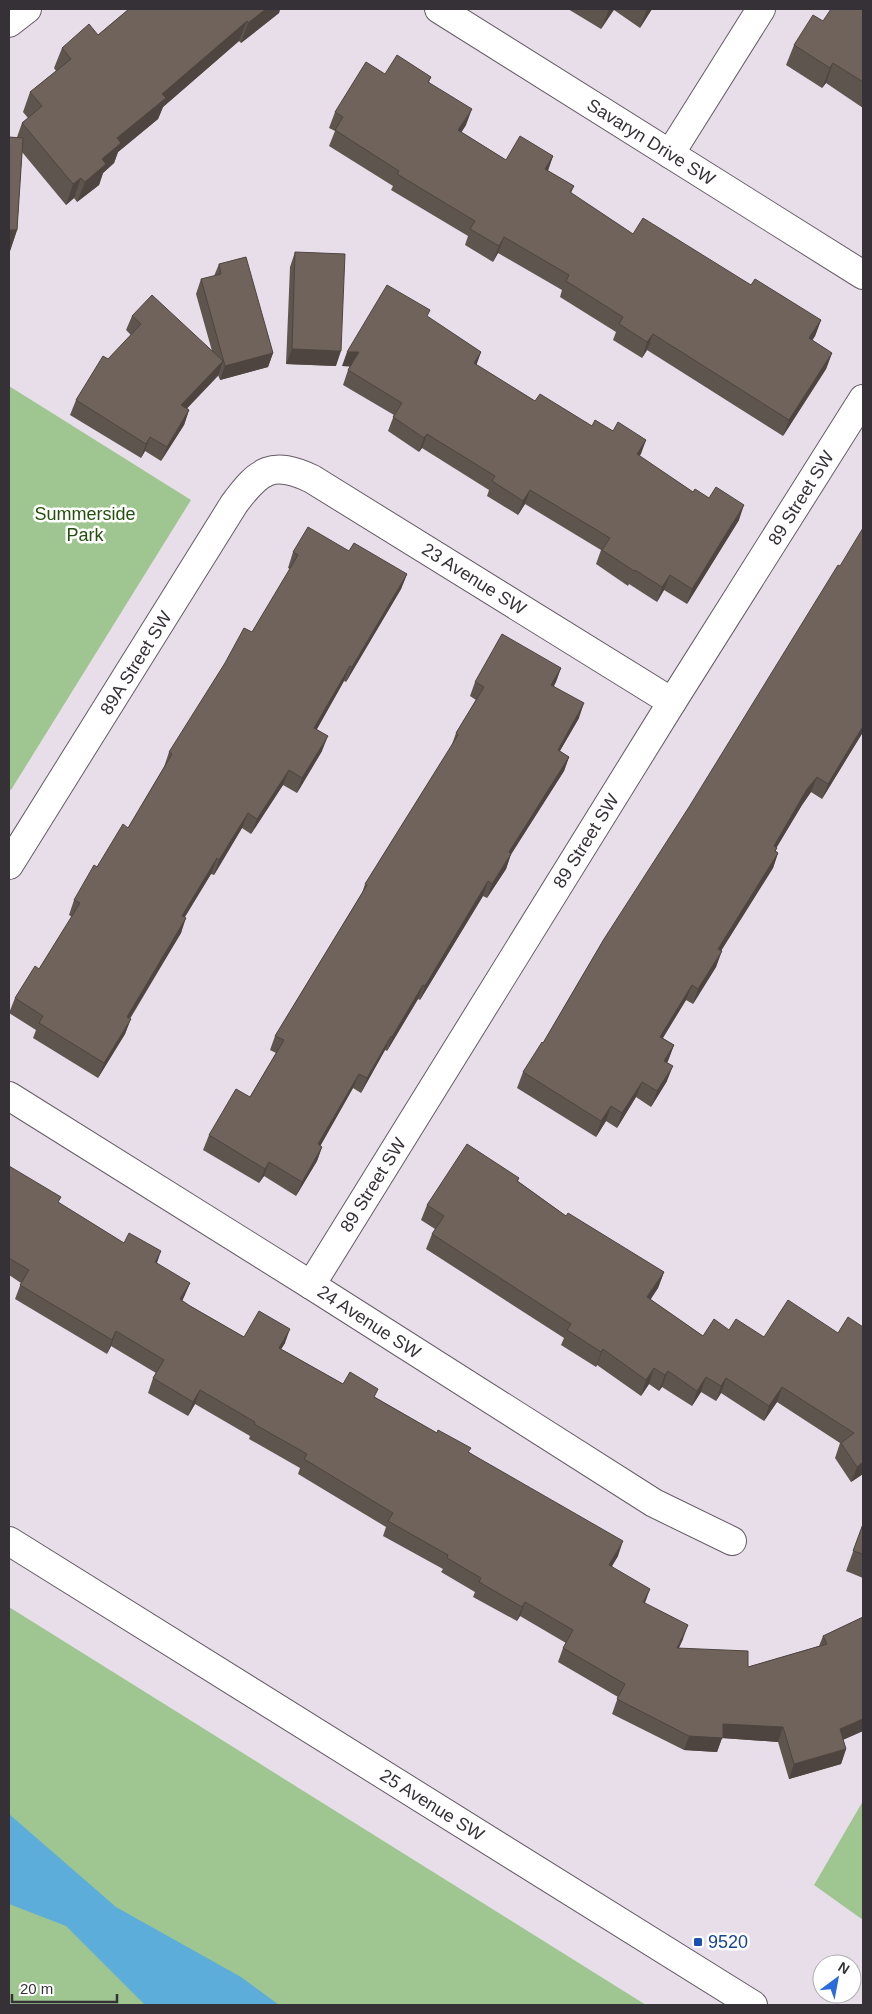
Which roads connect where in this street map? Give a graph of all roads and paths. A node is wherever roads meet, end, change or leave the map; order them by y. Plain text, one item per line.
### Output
1 (27, 9) edge
2 (439, 9) edge
3 (761, 9) edge
4 (9, 23) edge
5 (670, 154) junction
6 (863, 275) edge
7 (863, 399) edge
8 (272, 470) joint
9 (672, 702) junction
10 (9, 865) edge
11 (9, 1096) edge
12 (311, 1285) junction
13 (9, 1530) edge
14 (9, 1541) edge
15 (732, 1541) dead end
16 (110, 1605) junction
17 (753, 2005) edge

1 - 4 street
2 - 5 street, Savaryn Drive SW
3 - 5 street
5 - 6 street, Savaryn Drive SW
7 - 9 street, 89 Street SW
8 - 9 street, 23 Avenue SW
8 - 10 street, 89A Street SW
9 - 12 street, 89 Street SW
11 - 12 street, 24 Avenue SW
12 - 15 street, 24 Avenue SW
13 - 16 street, 25 Avenue SW
14 - 16 street, 25 Avenue SW
16 - 17 street, 25 Avenue SW

